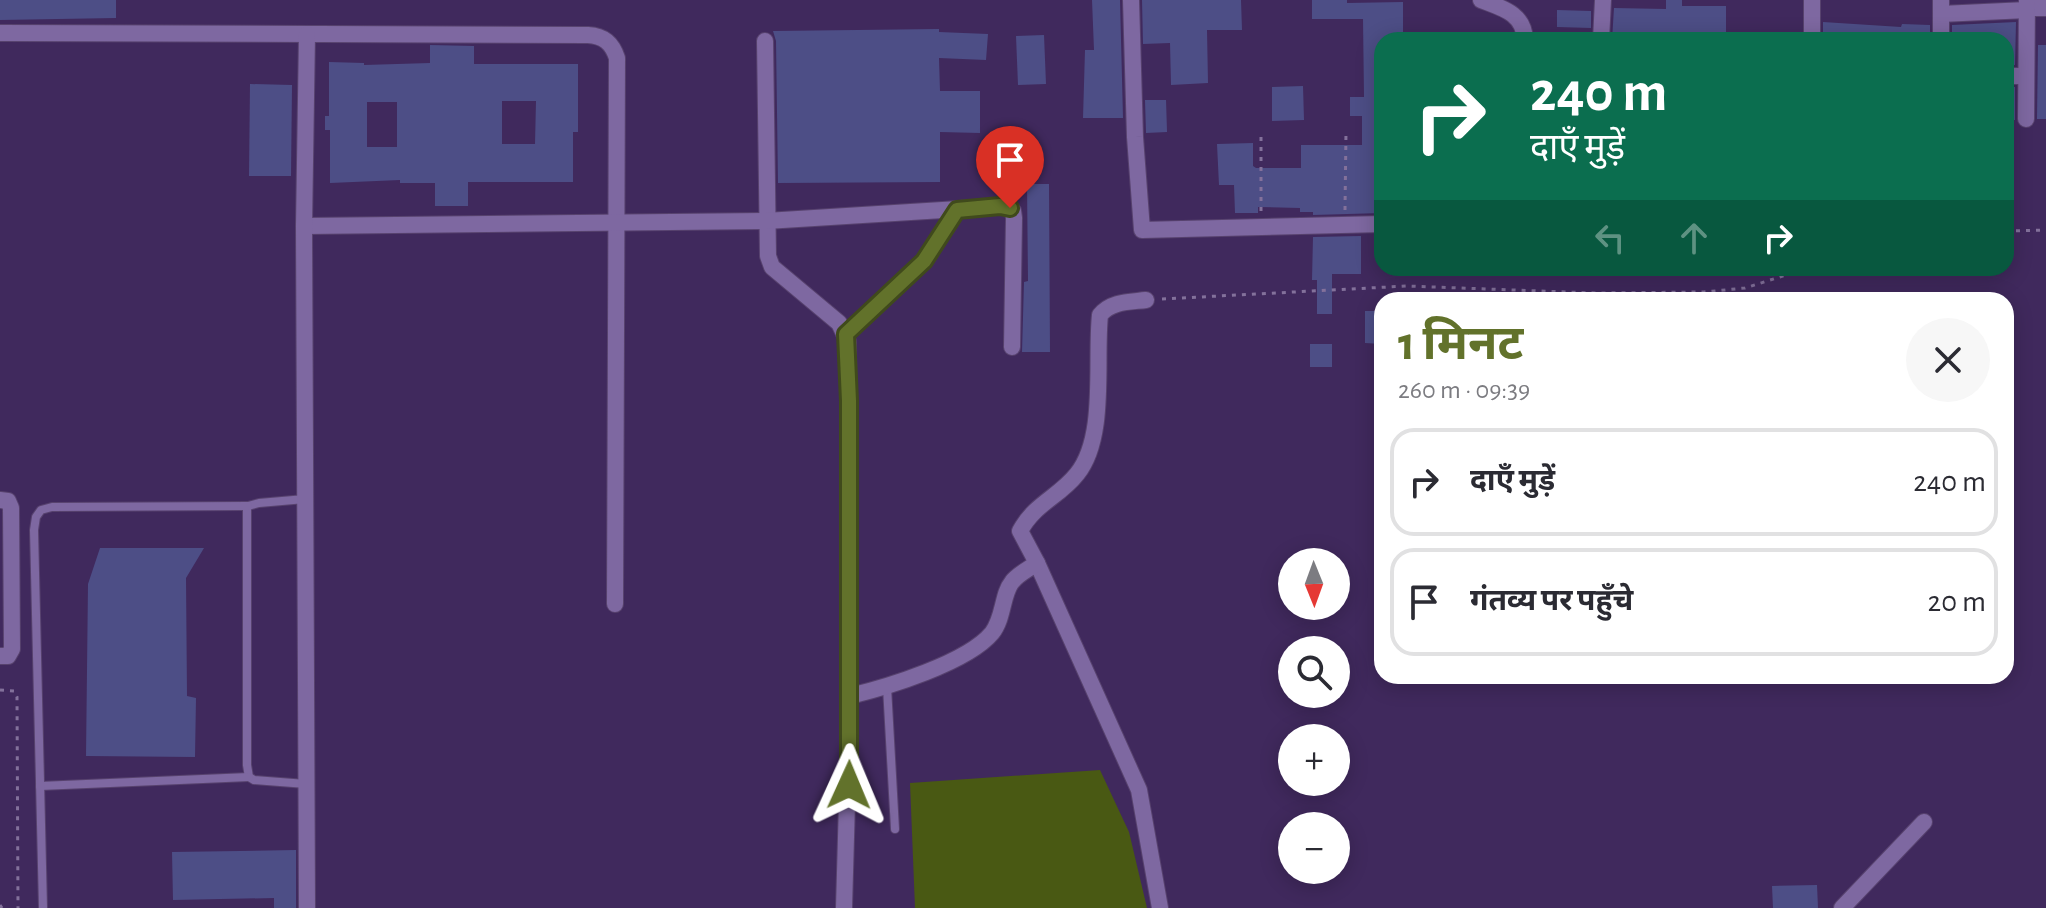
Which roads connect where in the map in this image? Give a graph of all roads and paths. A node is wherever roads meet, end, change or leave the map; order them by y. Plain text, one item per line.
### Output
1 (1131, 0) edge
2 (1481, 0) edge
3 (1603, 0) edge
4 (1812, 0) edge
5 (2027, 6) edge
6 (1941, 7) edge
7 (2046, 8) edge
8 (1524, 32) edge
9 (1601, 32) edge
10 (1812, 32) edge
11 (1941, 32) edge
12 (0, 33) edge
13 (307, 34) junction
14 (765, 41) dead end
15 (2014, 76) edge
16 (2025, 76) junction
17 (2026, 119) dead end
18 (1346, 132) dead end
19 (1261, 135) dead end
20 (957, 210) junction
21 (766, 221) junction
22 (1374, 224) edge
23 (616, 225) junction
24 (1345, 225) junction
25 (304, 226) junction
26 (1261, 227) junction
27 (2046, 230) edge
28 (2014, 231) edge
29 (1783, 276) edge
30 (1568, 292) edge
31 (1704, 292) edge
32 (1146, 300) joint
33 (846, 334) junction
34 (1012, 347) dead end
35 (305, 499) junction
36 (0, 500) edge
37 (248, 506) junction
38 (1037, 563) junction
39 (615, 604) dead end
40 (0, 656) edge
41 (887, 687) junction
42 (0, 690) edge
43 (850, 696) junction
44 (249, 777) junction
45 (306, 784) junction
46 (40, 786) junction
47 (1924, 822) dead end
48 (895, 829) dead end
49 (18, 908) edge
50 (43, 908) edge
51 (307, 908) edge
52 (844, 908) edge
53 (1160, 908) edge
54 (1842, 908) edge

1 - 26 street
2 - 8 street
3 - 9 street
4 - 10 street
5 - 6 street
5 - 7 street
5 - 16 street
6 - 11 street
12 - 13 street
13 - 23 street
13 - 25 street
14 - 21 street
15 - 16 street
16 - 17 street
18 - 24 path
19 - 26 path
20 - 21 street
20 - 33 street
20 - 34 street
21 - 23 street
21 - 33 street
22 - 24 street
23 - 25 street
23 - 39 street
24 - 26 street
25 - 35 street
27 - 28 path
29 - 31 path
30 - 32 path
32 - 38 street
33 - 43 street
35 - 37 lane
35 - 45 street
36 - 40 street
37 - 44 lane
37 - 46 lane
38 - 41 street
38 - 53 street
41 - 43 street
41 - 48 lane
42 - 49 path
43 - 52 street
44 - 45 lane
44 - 46 lane
45 - 51 street
46 - 50 lane
47 - 54 street

